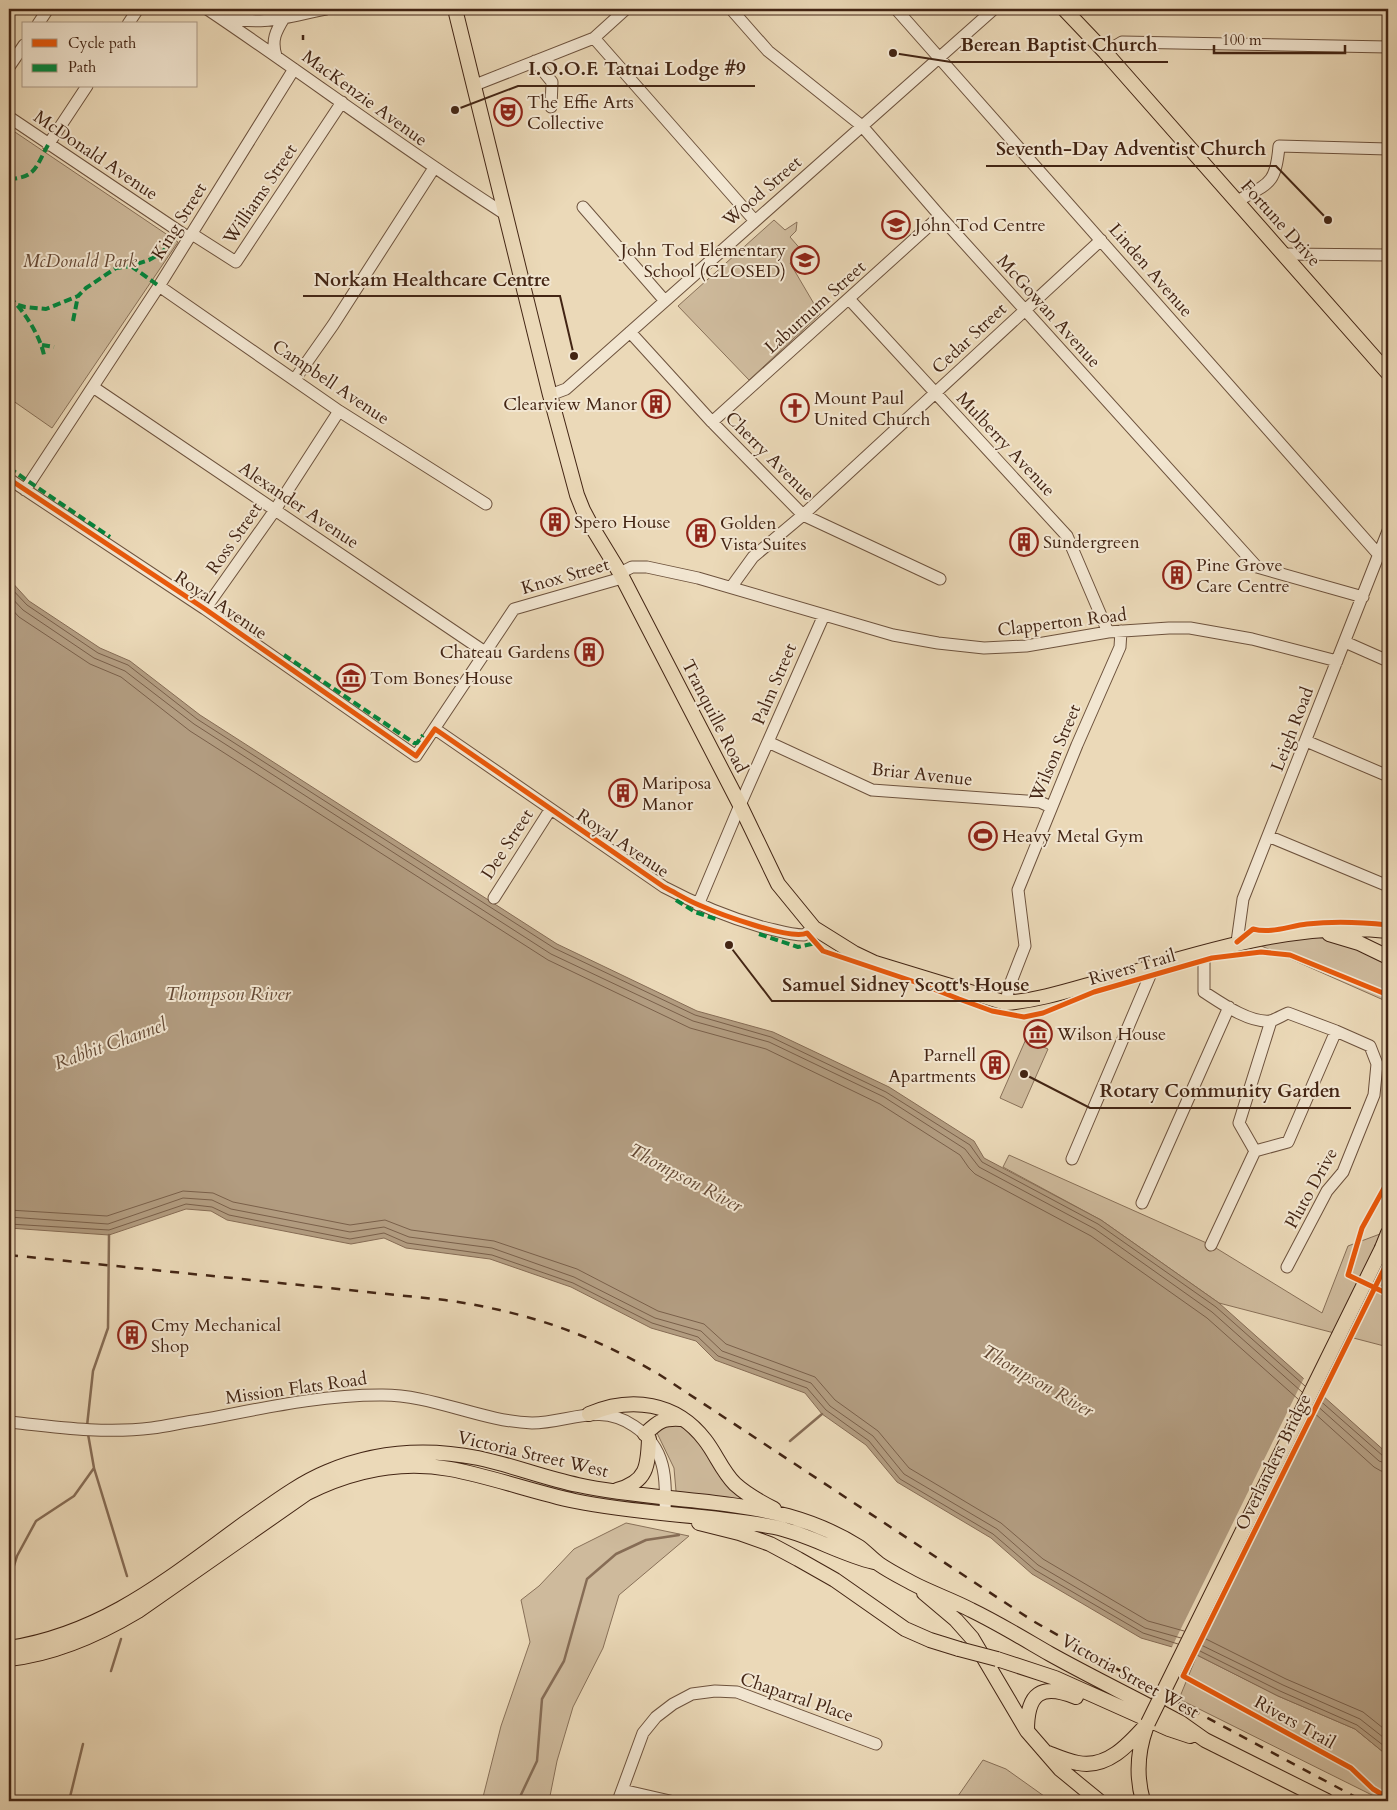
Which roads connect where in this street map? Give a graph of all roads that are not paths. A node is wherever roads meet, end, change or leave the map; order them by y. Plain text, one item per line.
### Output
1 (48, 9) edge
2 (138, 9) edge
3 (207, 9) edge
4 (326, 9) edge
5 (455, 9) edge
6 (626, 9) edge
7 (730, 9) edge
8 (896, 9) edge
9 (994, 9) edge
10 (1064, 9) edge
11 (284, 18) junction
12 (39, 22) edge
13 (129, 22) edge
14 (594, 38) junction
15 (1388, 47) edge
16 (22, 48) edge
17 (1105, 52) junction
18 (276, 56) junction
19 (939, 58) junction
20 (535, 61) junction
21 (9, 66) edge
22 (294, 69) junction
23 (474, 85) junction
24 (86, 88) edge
25 (342, 102) junction
26 (551, 107) dead end
27 (9, 117) edge
28 (862, 126) junction
29 (48, 145) junction
30 (1388, 149) edge
31 (434, 168) junction
32 (1235, 199) junction
33 (584, 207) dead end
34 (505, 214) junction
35 (940, 216) junction
36 (755, 222) junction
37 (191, 236) junction
38 (1101, 240) junction
39 (1284, 254) junction
40 (1388, 255) edge
41 (159, 286) junction
42 (849, 299) junction
43 (665, 301) junction
44 (1025, 310) junction
45 (630, 332) junction
46 (1383, 360) edge
47 (1388, 373) edge
48 (295, 380) junction
49 (93, 387) junction
50 (935, 392) junction
51 (550, 395) junction
52 (339, 411) junction
53 (712, 422) junction
54 (9, 479) edge
55 (25, 490) junction
56 (486, 504) dead end
57 (275, 510) junction
58 (802, 515) junction
59 (1388, 531) edge
60 (1379, 555) junction
61 (621, 576) junction
62 (940, 579) dead end
63 (732, 586) junction
64 (1363, 597) junction
65 (205, 610) junction
66 (824, 615) junction
67 (1121, 631) junction
68 (1108, 632) junction
69 (1345, 642) junction
70 (485, 652) junction
71 (1337, 661) junction
72 (1388, 661) edge
73 (435, 729) junction
74 (1306, 741) junction
75 (768, 742) junction
76 (416, 756) joint
77 (1388, 776) edge
78 (740, 805) junction
79 (1051, 807) junction
80 (550, 810) junction
81 (1268, 836) junction
82 (1388, 886) edge
83 (494, 898) dead end
84 (698, 905) junction
85 (814, 928) junction
86 (1316, 930) junction
87 (1388, 930) edge
88 (1238, 942) junction
89 (1204, 952) junction
90 (1388, 957) edge
91 (1154, 966) junction
92 (1006, 1003) junction
93 (1229, 1007) junction
94 (1270, 1021) junction
95 (1336, 1031) junction
96 (1255, 1151) junction
97 (1072, 1159) dead end
98 (1142, 1203) dead end
99 (1388, 1233) edge
100 (1211, 1245) dead end
101 (1287, 1267) dead end
102 (589, 1414) junction
103 (681, 1419) junction
104 (9, 1422) edge
105 (647, 1436) junction
106 (612, 1491) junction
107 (665, 1497) junction
108 (665, 1514) junction
109 (788, 1516) junction
110 (878, 1563) junction
111 (914, 1584) junction
112 (9, 1648) edge
113 (9, 1658) edge
114 (1124, 1709) junction
115 (1148, 1723) junction
116 (1027, 1731) junction
117 (1205, 1740) junction
118 (876, 1744) dead end
119 (1048, 1753) junction
120 (1300, 1788) junction
121 (622, 1790) junction
122 (1142, 1798) edge
123 (618, 1801) edge
124 (670, 1801) edge
125 (1099, 1801) edge
126 (1309, 1801) edge
127 (1327, 1801) edge

1 - 12 street
2 - 13 street
3 - 11 street
3 - 18 street, MacKenzie Avenue
4 - 11 street
5 - 23 main road, Tranquille Road
6 - 14 street
7 - 28 street, McGowan Avenue
8 - 19 street, Linden Avenue
9 - 19 street, Wood Street
10 - 17 main road, Fortune Drive
11 - 18 street
14 - 20 street
14 - 36 street
15 - 17 street
16 - 21 street
17 - 32 main road, Fortune Drive
18 - 22 street, MacKenzie Avenue
19 - 28 street, Wood Street
19 - 38 street, Linden Avenue
20 - 23 street
20 - 26 street
22 - 25 street, MacKenzie Avenue
22 - 37 street, King Street
23 - 34 main road, Tranquille Road
24 - 29 street
25 - 31 street, MacKenzie Avenue
25 - 37 street, Williams Street
27 - 29 street, McDonald Avenue
28 - 35 street, McGowan Avenue
28 - 36 street, Wood Street
29 - 37 street, McDonald Avenue
30 - 32 street
31 - 34 street, MacKenzie Avenue
31 - 48 street
32 - 39 main road, Fortune Drive
33 - 43 street
34 - 51 main road, Tranquille Road
35 - 42 street, Laburnum Street
35 - 44 street, McGowan Avenue
36 - 43 street, Wood Street
37 - 41 street, King Street
38 - 44 street, Cedar Street
38 - 60 street, Linden Avenue
39 - 40 street
39 - 46 main road, Fortune Drive
41 - 48 street, Campbell Avenue
41 - 49 street, King Street
42 - 50 street, Mulberry Avenue
42 - 53 street, Laburnum Street
43 - 45 street, Wood Street
44 - 50 street, Cedar Street
44 - 64 street, McGowan Avenue
45 - 51 street, Wood Street
45 - 53 street, Cherry Avenue
46 - 47 main road, Fortune Drive
48 - 52 street, Campbell Avenue
49 - 55 street, King Street
49 - 57 street, Alexander Avenue
50 - 58 street, Cedar Street
50 - 68 street, Mulberry Avenue
51 - 61 main road, Tranquille Road
52 - 56 street, Campbell Avenue
52 - 57 street, Ross Street
53 - 58 street, Cherry Avenue
54 - 55 street, Royal Avenue
55 - 65 street, Royal Avenue
57 - 65 street, Ross Street
57 - 70 street, Alexander Avenue
58 - 62 street, Cherry Avenue
58 - 63 street, Cedar Street
59 - 60 street, Leigh Road
60 - 64 street, Leigh Road
61 - 63 street, Clapperton Road
61 - 70 street, Knox Street
61 - 78 main road, Tranquille Road
63 - 66 street, Clapperton Road
64 - 69 street, Leigh Road
65 - 76 street, Royal Avenue
66 - 68 street, Clapperton Road
66 - 75 street, Palm Street
67 - 68 street, Clapperton Road
67 - 71 street, Clapperton Road
67 - 79 street, Wilson Street
69 - 71 street, Leigh Road
69 - 72 street
70 - 73 street, Knox Street
71 - 74 street, Leigh Road
73 - 76 street, Knox Street
73 - 80 street, Royal Avenue
74 - 77 street
74 - 81 street, Leigh Road
75 - 78 street, Palm Street
75 - 79 street, Briar Avenue
78 - 84 street, Palm Street
78 - 85 main road, Tranquille Road
79 - 92 street, Wilson Street
80 - 83 street, Dee Street
80 - 84 street, Royal Avenue
81 - 82 street
81 - 88 street, Leigh Road
84 - 85 street, Royal Avenue
85 - 92 main road, Tranquille Road
86 - 87 main road, Tranquille Road
86 - 88 main road, Tranquille Road
86 - 90 main road
88 - 89 main road, Tranquille Road
89 - 91 main road, Tranquille Road
89 - 93 street
91 - 92 main road, Tranquille Road
91 - 97 street
93 - 94 street
93 - 98 street
94 - 95 street, Pluto Drive
94 - 96 street
95 - 96 street
95 - 101 street, Pluto Drive
96 - 100 street
99 - 115 main road, Overlanders Bridge, bridge
102 - 103 main road
102 - 104 street, Mission Flats Road
102 - 105 street, Mission Flats Road
103 - 105 main road
103 - 109 main road
105 - 106 main road
105 - 107 street, Mission Flats Road
106 - 107 main road, Victoria Street West
106 - 112 main road, Victoria Street West
107 - 108 street, Mission Flats Road
107 - 109 main road, Victoria Street West
108 - 110 main road, Victoria Street West
108 - 113 main road, Victoria Street West
108 - 114 main road, bridge
109 - 110 main road, Victoria Street West
110 - 111 main road, Victoria Street West
111 - 116 main road, Victoria Street West
111 - 117 main road, Victoria Street West
114 - 116 main road
114 - 117 main road
115 - 119 main road
115 - 122 main road, Overlanders Bridge
116 - 119 main road, Victoria Street West
117 - 120 main road, Victoria Street West
118 - 121 street, Chaparral Place
119 - 125 main road, Victoria Street West
120 - 126 main road
120 - 127 main road, Victoria Street West
121 - 123 street, Chaparral Place
121 - 124 street

